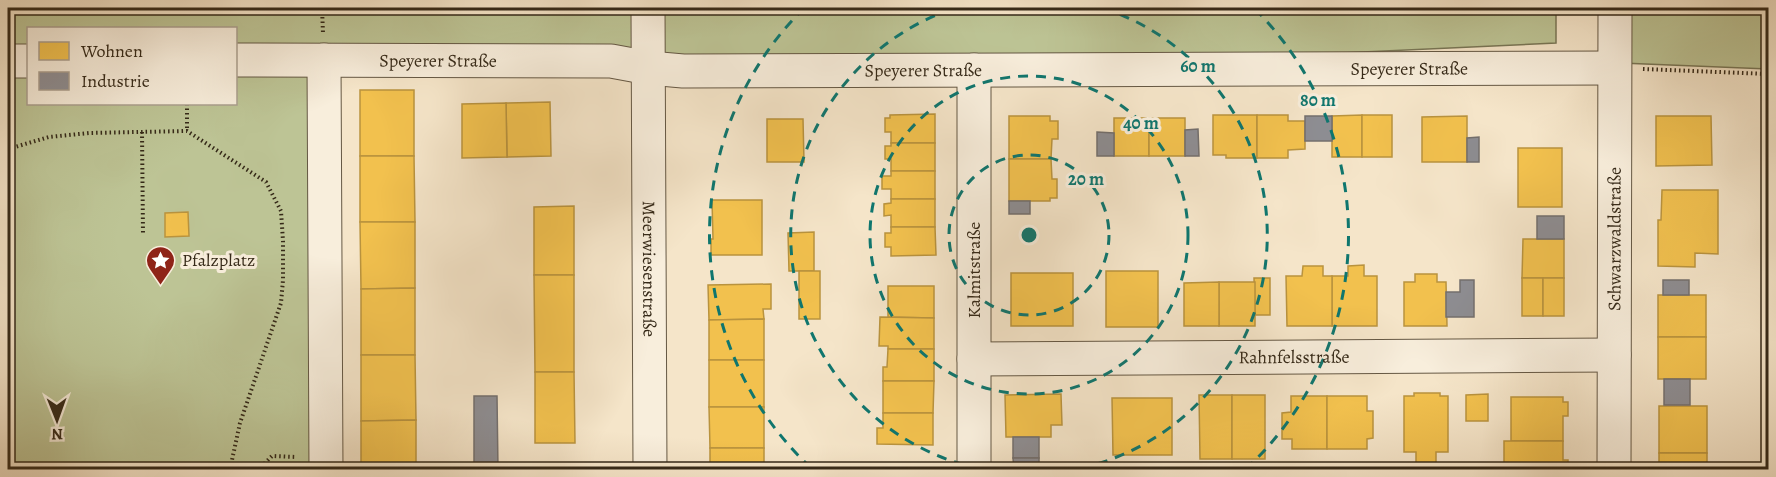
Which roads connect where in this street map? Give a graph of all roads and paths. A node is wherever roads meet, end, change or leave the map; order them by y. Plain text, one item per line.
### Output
1 (648, 8) edge
2 (1615, 8) edge
3 (237, 60) edge
4 (324, 60) junction
5 (8, 61) edge
6 (27, 61) edge
7 (1614, 68) junction
8 (649, 69) junction
9 (974, 70) junction
10 (1768, 74) edge
11 (187, 105) edge
12 (187, 131) junction
13 (142, 132) junction
14 (8, 149) edge
15 (143, 234) dead end
16 (1614, 355) junction
17 (974, 359) junction
18 (326, 464) edge
19 (232, 470) edge
20 (258, 470) edge
21 (650, 470) edge
22 (975, 470) edge
23 (1614, 470) edge

1 - 8 street, Meerwiesenstraße
2 - 7 street, Schwarzwaldstraße
3 - 4 street, Speyerer Straße
4 - 8 street, Speyerer Straße
4 - 18 street
5 - 6 street
7 - 9 street, Speyerer Straße
7 - 10 path
7 - 16 street, Schwarzwaldstraße
8 - 9 street, Speyerer Straße
8 - 21 street, Meerwiesenstraße
9 - 17 street, Kalmitstraße
11 - 12 path
12 - 13 path
12 - 19 path
13 - 14 path
13 - 15 path
16 - 17 street, Rahnfelsstraße
16 - 23 street, Schwarzwaldstraße
17 - 22 street, Kalmitstraße
18 - 20 path

